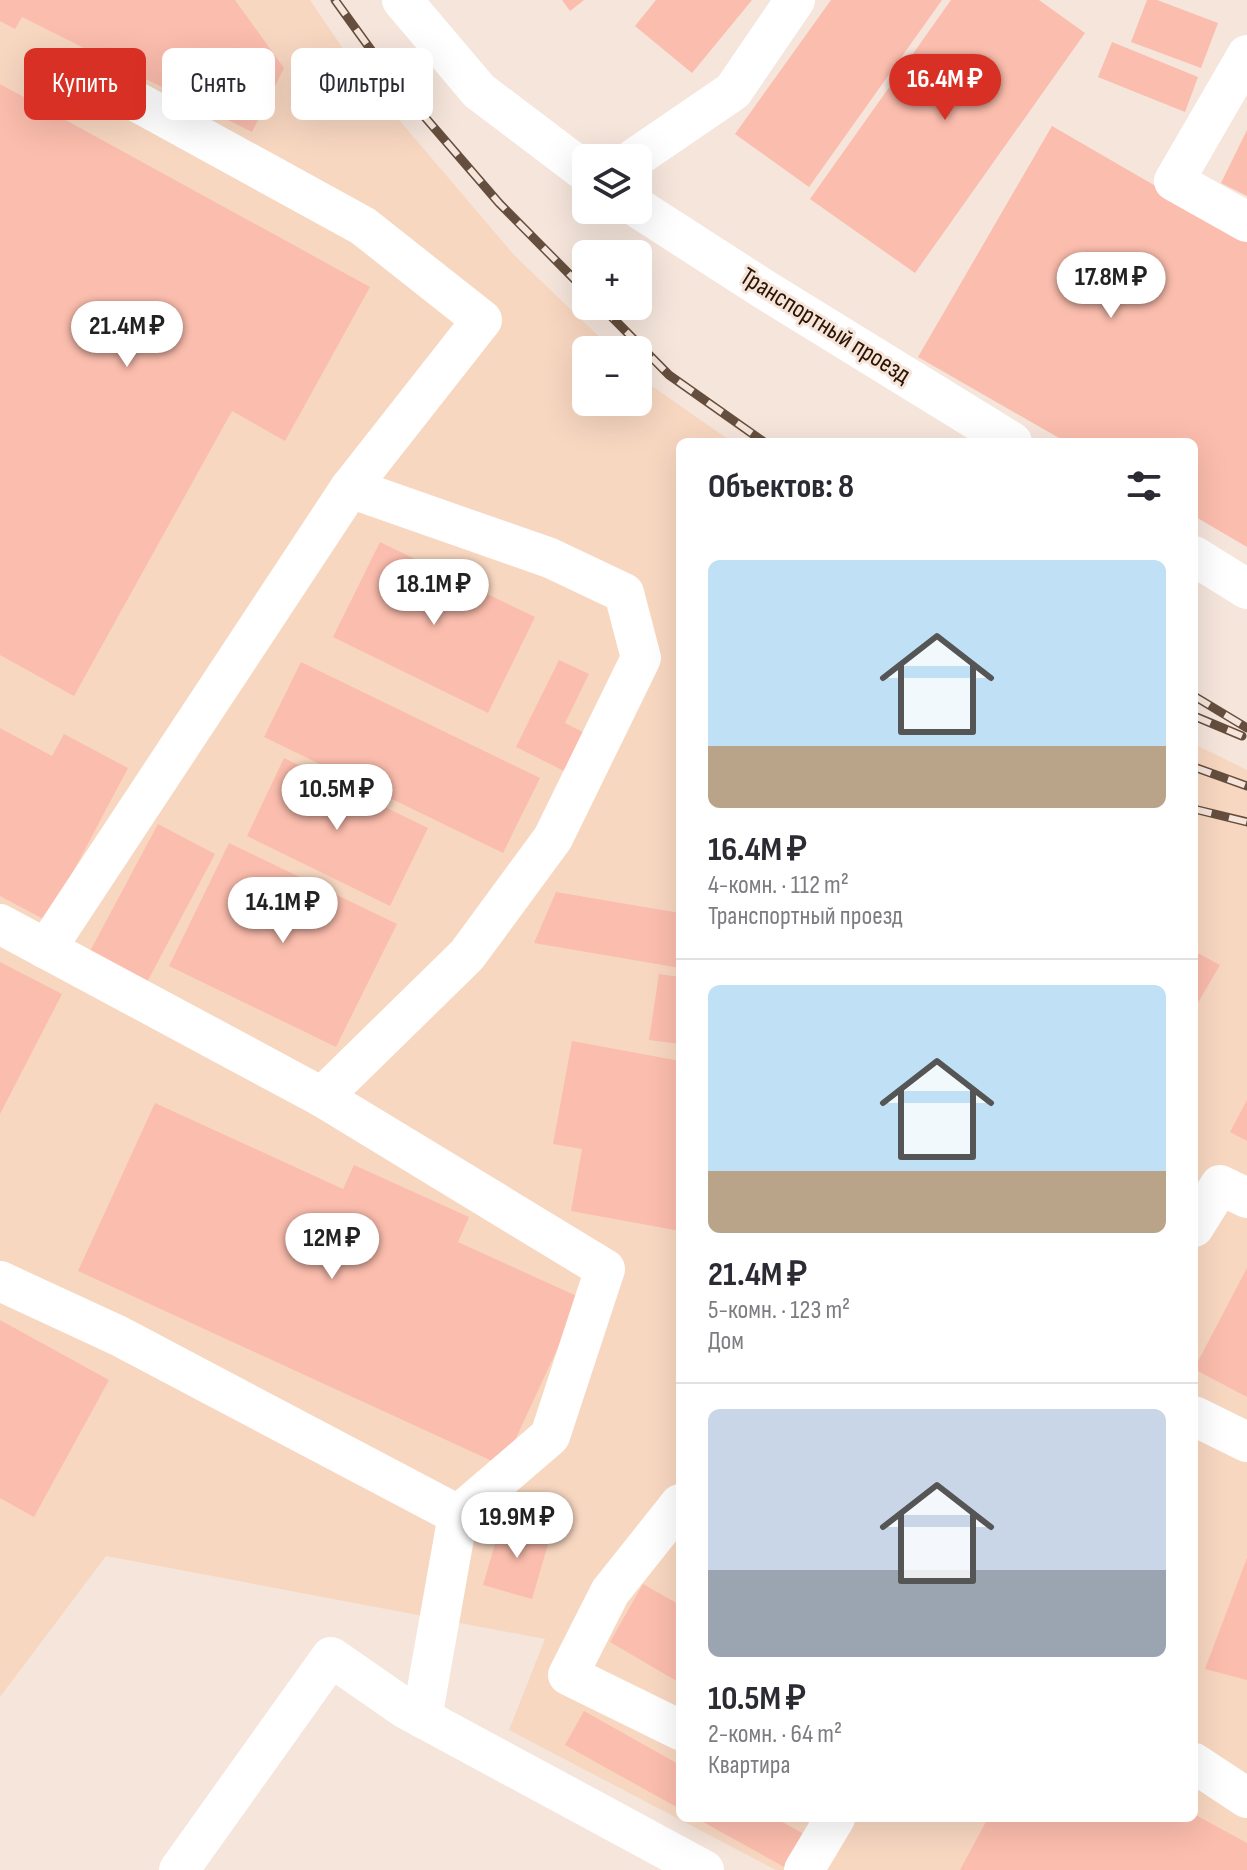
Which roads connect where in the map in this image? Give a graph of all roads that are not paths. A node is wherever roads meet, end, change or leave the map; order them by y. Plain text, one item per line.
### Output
1 (402, 0) edge
2 (795, 0) edge
3 (1247, 55) edge
4 (146, 107) edge
5 (652, 146) edge
6 (572, 161) edge
7 (652, 217) edge
8 (1247, 222) edge
9 (1006, 438) edge
10 (350, 488) junction
11 (1198, 558) edge
12 (1247, 589) edge
13 (0, 924) edge
14 (46, 949) junction
15 (322, 1097) junction
16 (1247, 1198) edge
17 (1198, 1221) edge
18 (0, 1281) edge
19 (1198, 1418) edge
20 (1247, 1442) edge
21 (676, 1509) edge
22 (458, 1515) junction
23 (422, 1718) junction
24 (676, 1728) edge
25 (1198, 1766) edge
26 (1247, 1798) edge
27 (833, 1822) edge
28 (179, 1870) edge
29 (704, 1870) edge
30 (804, 1870) edge

1 - 6 street
2 - 5 street
3 - 8 street
4 - 10 street
7 - 9 street, Транспортный проезд
10 - 14 street
10 - 15 street
11 - 12 street
13 - 14 street
14 - 15 street
15 - 22 street
16 - 17 street
18 - 22 street
19 - 20 street
21 - 24 street
22 - 23 street
23 - 28 street
23 - 29 street
25 - 26 street
27 - 30 street

